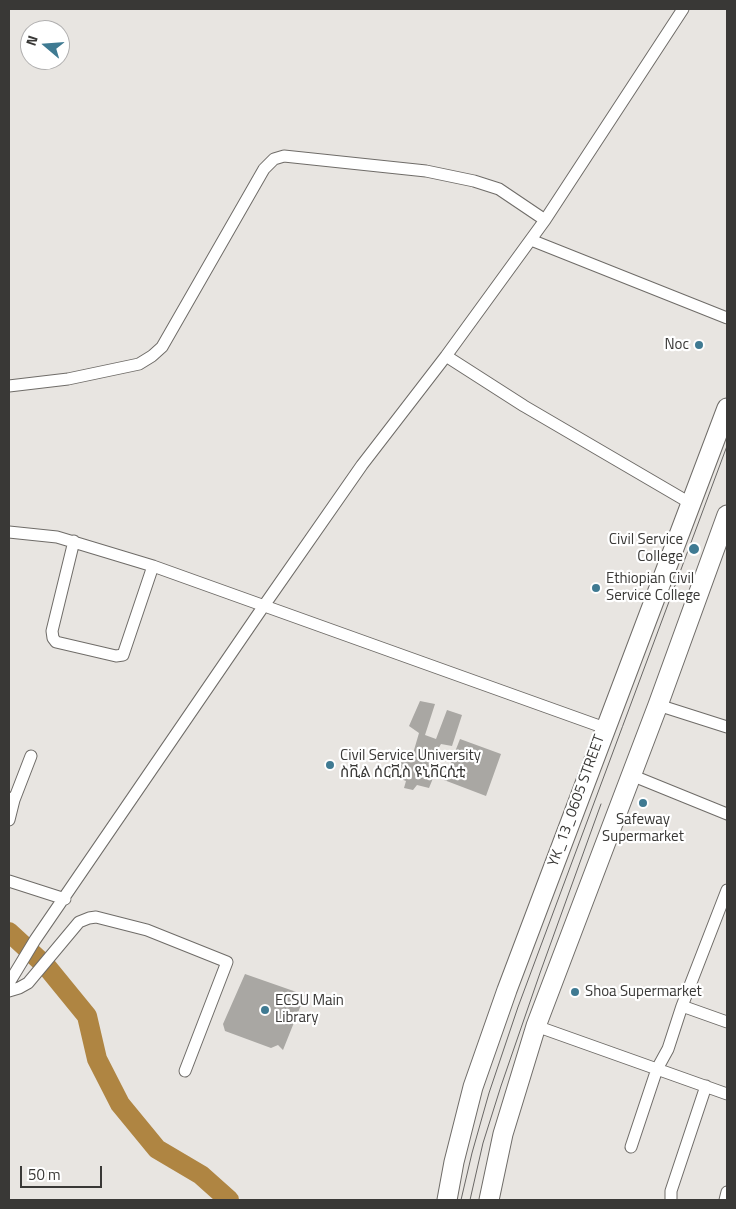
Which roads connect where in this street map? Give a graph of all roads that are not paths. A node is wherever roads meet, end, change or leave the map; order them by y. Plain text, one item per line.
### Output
1 (683, 9) edge
2 (545, 220) junction
3 (531, 240) junction
4 (727, 318) edge
5 (446, 356) junction
6 (9, 386) edge
7 (727, 408) edge
8 (690, 503) junction
9 (727, 515) edge
10 (9, 532) edge
11 (74, 541) junction
12 (723, 542) edge
13 (153, 566) junction
14 (263, 606) junction
15 (658, 705) junction
16 (727, 727) edge
17 (605, 728) junction
18 (31, 756) dead end
19 (631, 775) junction
20 (11, 799) edge
21 (727, 814) edge
22 (9, 820) edge
23 (9, 881) edge
24 (727, 890) edge
25 (65, 898) junction
26 (9, 982) edge
27 (9, 991) edge
28 (682, 1006) junction
29 (727, 1022) edge
30 (536, 1026) junction
31 (657, 1069) junction
32 (185, 1071) dead end
33 (706, 1086) junction
34 (727, 1094) edge
35 (631, 1147) dead end
36 (727, 1192) edge
37 (447, 1200) edge
38 (489, 1200) edge
39 (671, 1200) edge
40 (724, 1200) edge

1 - 2 street
2 - 3 street
2 - 6 street
3 - 4 street
3 - 5 street
5 - 8 street
5 - 14 street
7 - 8 main road, YK_13_0605 STREET
8 - 17 main road, YK_13_0605 STREET
9 - 12 main road
10 - 11 street
11 - 13 street
11 - 13 street
12 - 15 main road
13 - 14 street
14 - 17 street
14 - 25 street
15 - 16 street
15 - 19 main road
17 - 37 main road, YK_13_0605 STREET
18 - 20 street
19 - 21 street
19 - 30 main road
20 - 22 street
23 - 25 street
24 - 28 street
25 - 26 street
27 - 32 street
28 - 29 street
28 - 31 street
30 - 31 street
30 - 38 main road
31 - 33 street
31 - 35 street
33 - 34 street
33 - 39 street
36 - 40 street

